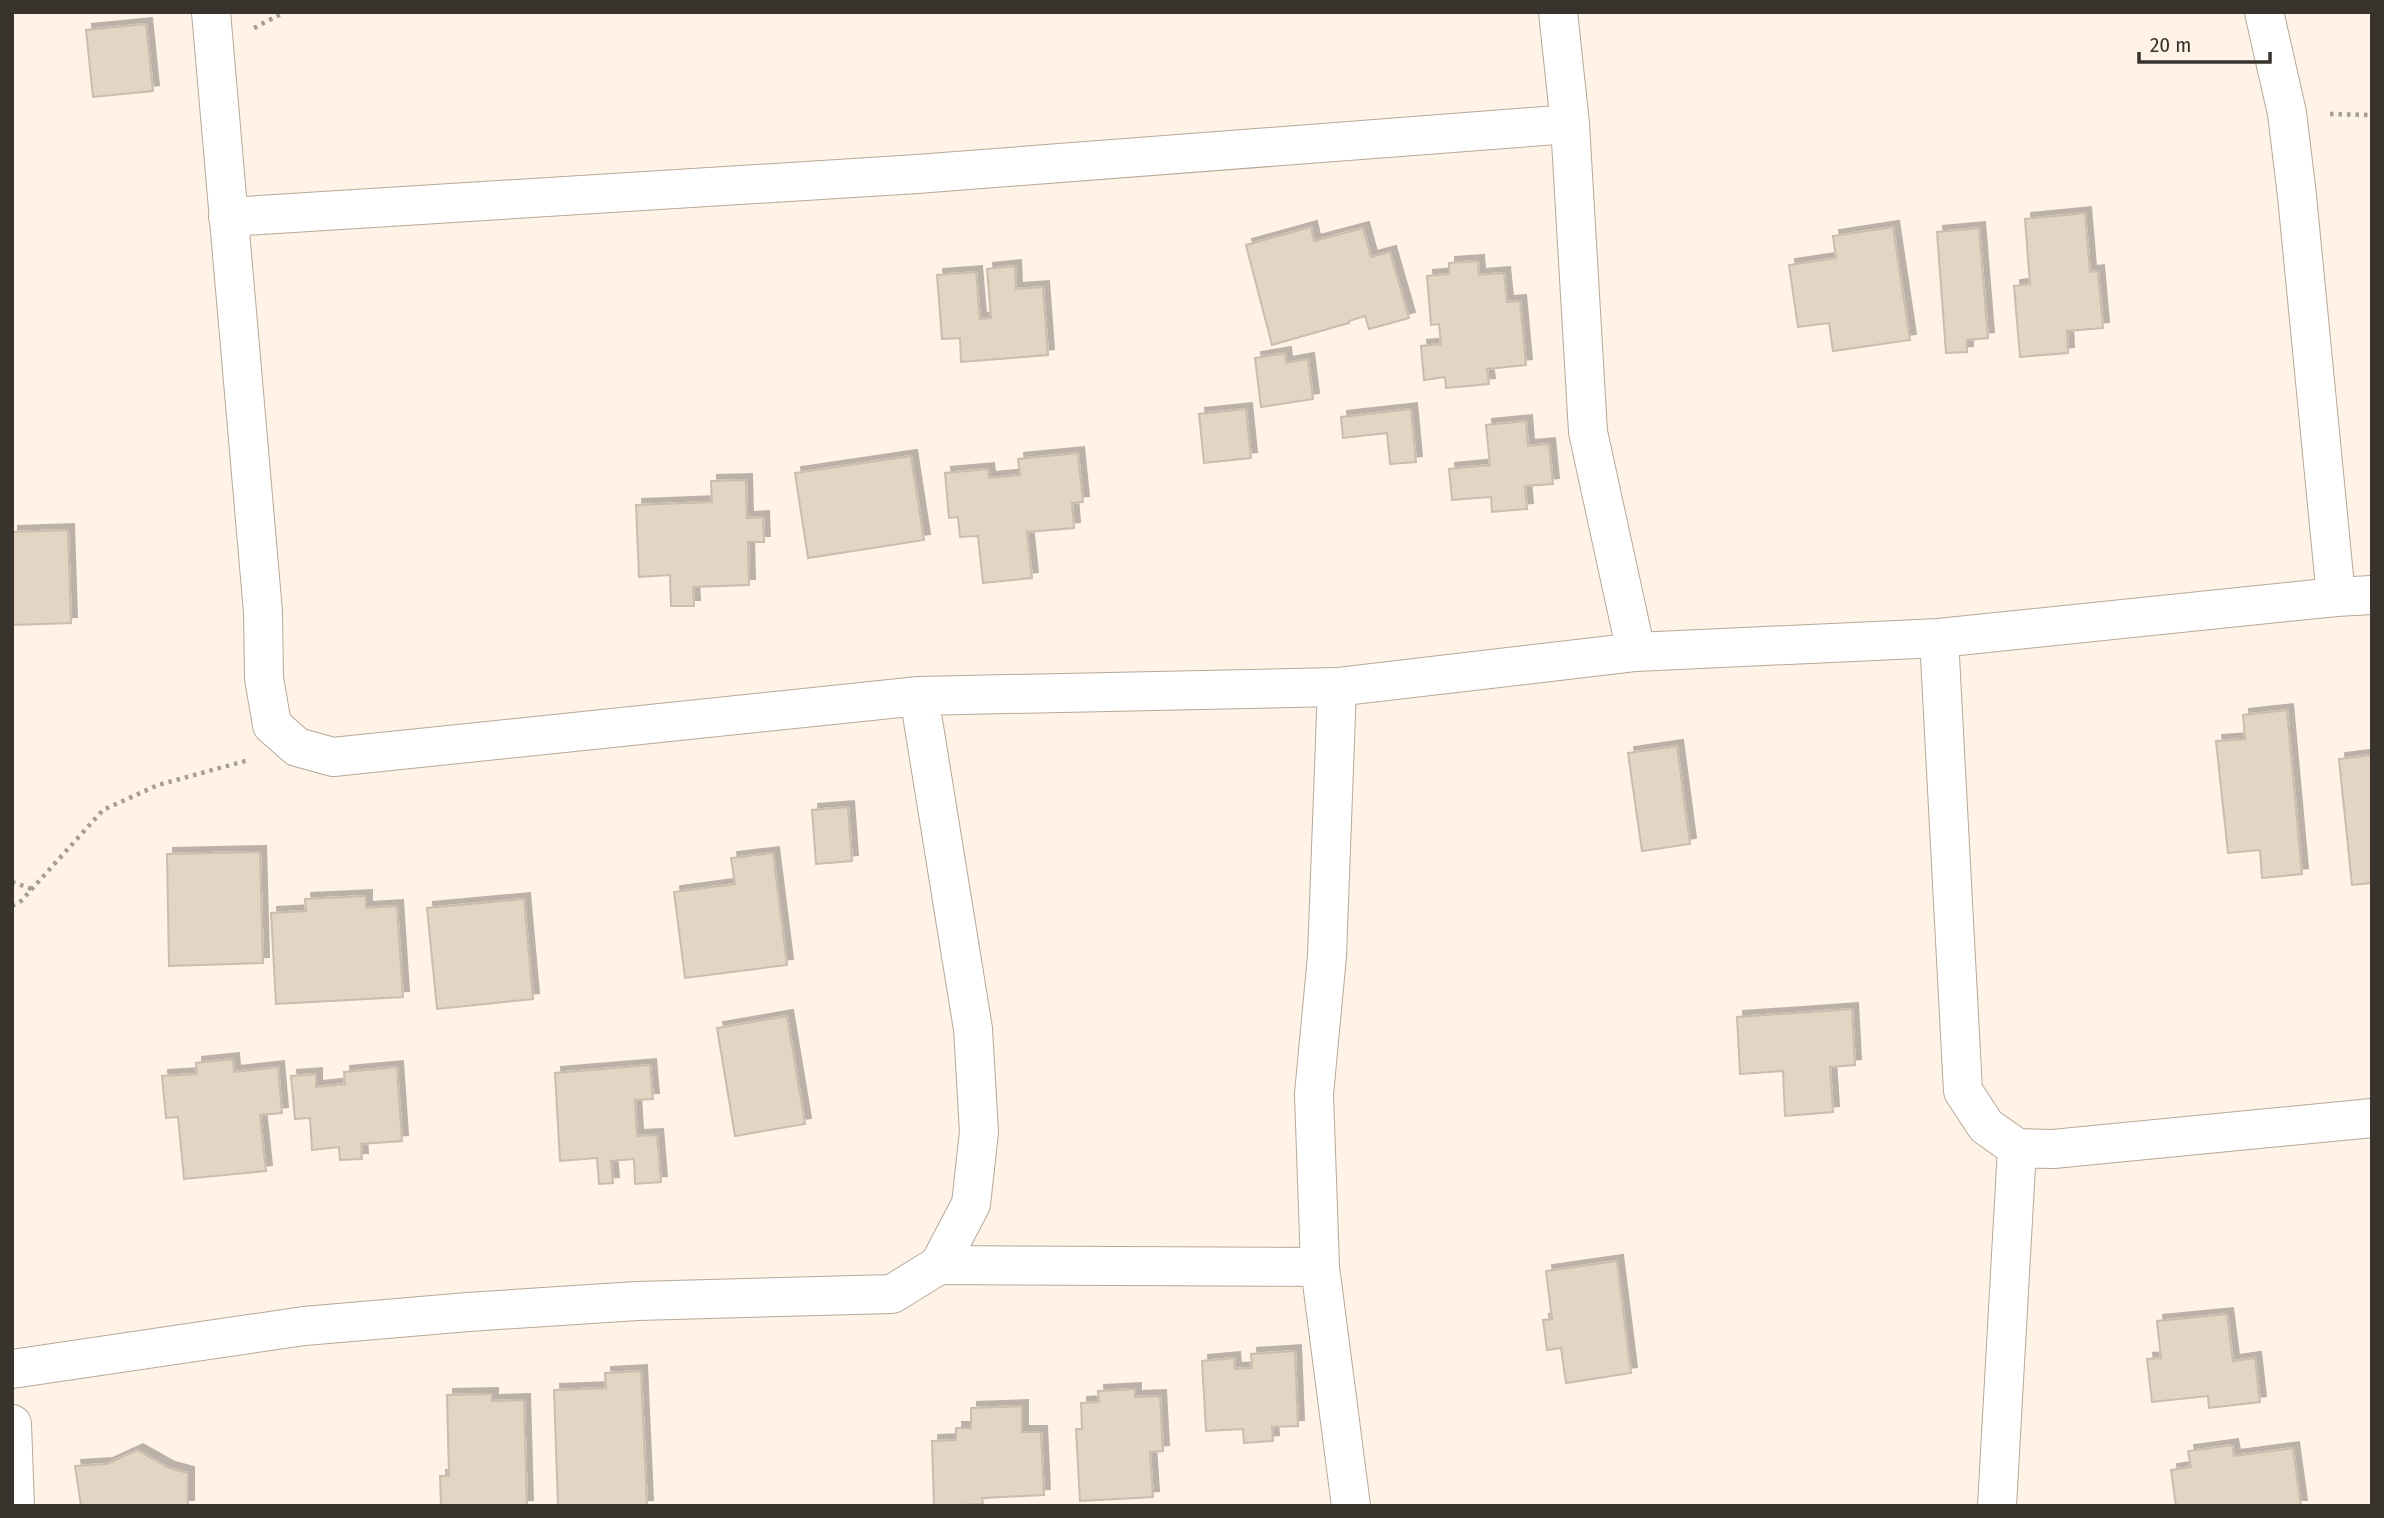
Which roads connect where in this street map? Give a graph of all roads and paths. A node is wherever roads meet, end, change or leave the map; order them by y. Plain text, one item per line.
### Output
1 (211, 12) edge
2 (1558, 12) edge
3 (2264, 12) edge
4 (1570, 124) junction
5 (228, 217) junction
6 (2354, 596) edge
7 (1939, 638) junction
8 (1636, 652) junction
9 (1337, 687) junction
10 (919, 696) junction
11 (297, 747) junction
12 (12, 882) edge
13 (32, 889) junction
14 (21, 901) junction
15 (12, 906) edge
16 (12, 912) edge
17 (2372, 1118) edge
18 (2017, 1149) junction
19 (939, 1265) junction
20 (1320, 1267) junction
21 (12, 1368) edge
22 (12, 1424) edge
23 (15, 1506) edge
24 (1351, 1506) edge
25 (1997, 1506) edge

1 - 5 street
2 - 4 street
3 - 6 street
4 - 5 street
4 - 8 street
5 - 11 street
6 - 7 street
7 - 8 street
7 - 18 street
8 - 9 street
9 - 10 street
9 - 20 street
10 - 11 street
10 - 19 street
11 - 13 path
12 - 13 path
13 - 14 path
14 - 15 path
14 - 16 path
17 - 18 street
18 - 25 street
19 - 20 street
19 - 21 street
20 - 24 street
22 - 23 street

